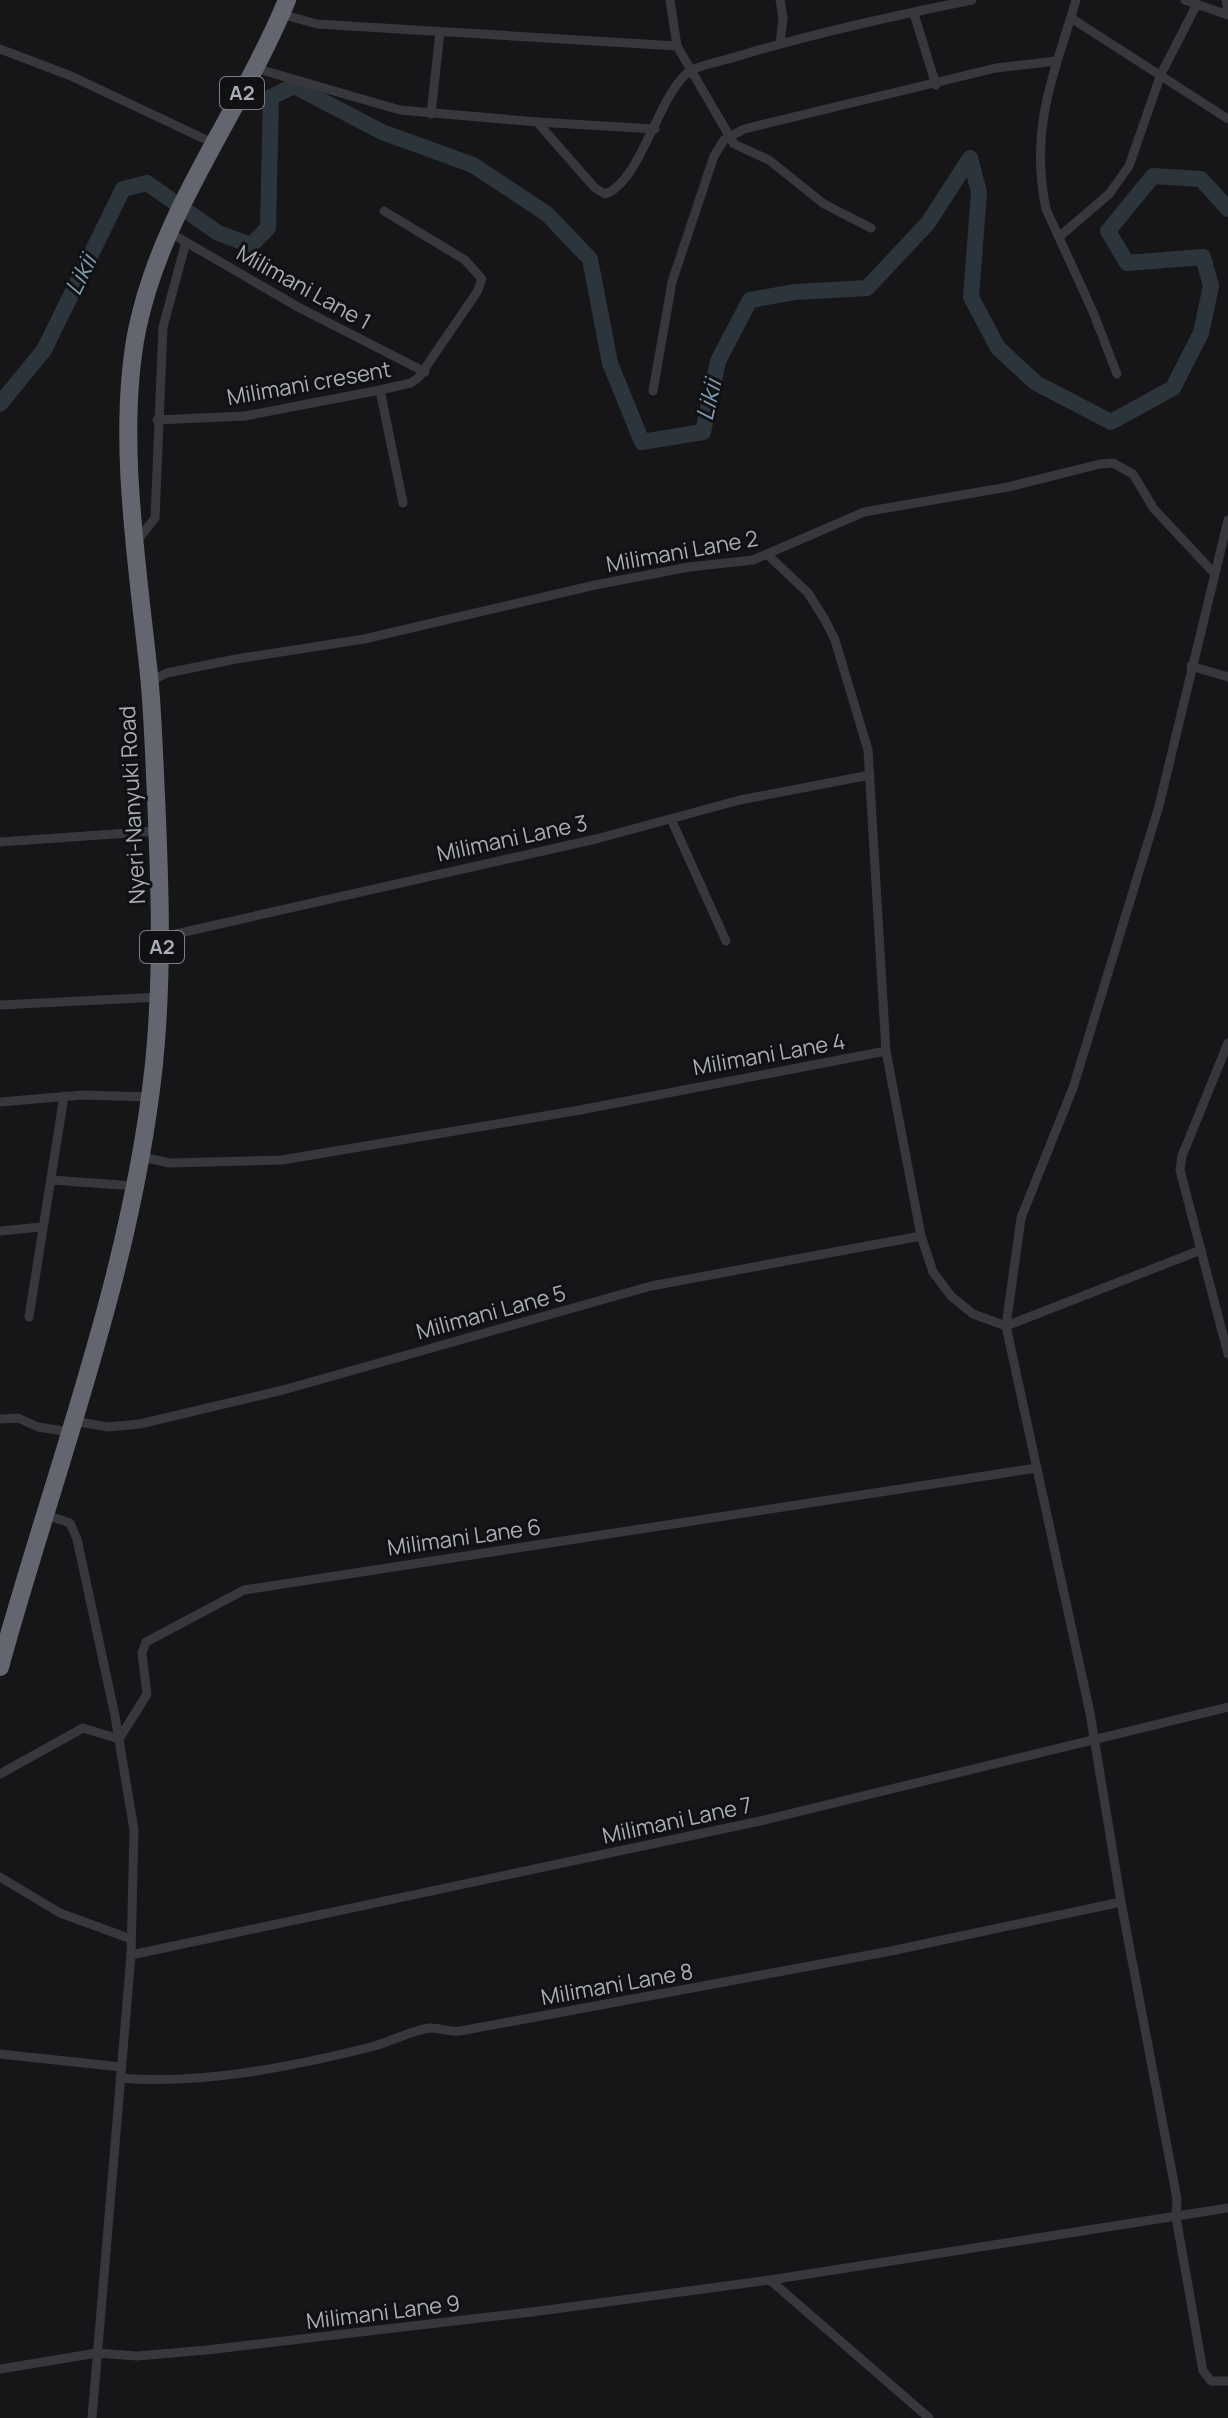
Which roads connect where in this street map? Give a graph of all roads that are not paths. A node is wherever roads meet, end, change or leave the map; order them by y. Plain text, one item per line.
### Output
1 (670, 0) edge
2 (780, 0) edge
3 (1076, 0) edge
4 (1185, 0) edge
5 (1226, 0) edge
6 (965, 1) edge
7 (1196, 6) junction
8 (284, 7) edge
9 (914, 14) junction
10 (1228, 14) edge
11 (1071, 18) junction
12 (440, 32) junction
13 (780, 44) junction
14 (677, 46) junction
15 (0, 49) edge
16 (1056, 61) junction
17 (255, 68) junction
18 (691, 71) junction
19 (1161, 74) junction
20 (936, 85) junction
21 (431, 114) junction
22 (1228, 119) edge
23 (537, 122) junction
24 (655, 129) junction
25 (729, 136) junction
26 (215, 144) junction
27 (384, 211) dead end
28 (171, 223) junction
29 (871, 228) dead end
30 (1059, 237) junction
31 (186, 242) junction
32 (425, 372) junction
33 (1117, 374) dead end
34 (380, 390) junction
35 (653, 391) dead end
36 (157, 420) junction
37 (403, 503) dead end
38 (1228, 520) edge
39 (136, 542) junction
40 (769, 556) junction
41 (1214, 573) junction
42 (1191, 666) junction
43 (1228, 677) edge
44 (150, 681) junction
45 (870, 775) junction
46 (671, 819) junction
47 (157, 831) junction
48 (0, 842) edge
49 (162, 937) junction
50 (726, 941) dead end
51 (160, 997) junction
52 (0, 1005) edge
53 (1228, 1043) edge
54 (886, 1051) junction
55 (64, 1096) junction
56 (149, 1097) junction
57 (0, 1102) edge
58 (142, 1157) junction
59 (51, 1180) junction
60 (135, 1186) junction
61 (41, 1227) junction
62 (0, 1231) edge
63 (921, 1236) junction
64 (1201, 1250) junction
65 (29, 1317) dead end
66 (1006, 1326) junction
67 (1225, 1334) edge
68 (1228, 1354) edge
69 (0, 1419) edge
70 (72, 1427) junction
71 (1037, 1468) junction
72 (46, 1515) junction
73 (6, 1625) edge
74 (0, 1667) edge
75 (1228, 1707) edge
76 (119, 1739) junction
77 (1092, 1740) junction
78 (0, 1774) edge
79 (0, 1877) edge
80 (1121, 1902) junction
81 (131, 1939) junction
82 (131, 1955) junction
83 (0, 2054) edge
84 (120, 2072) junction
85 (1228, 2208) edge
86 (1176, 2217) junction
87 (770, 2280) junction
88 (97, 2353) junction
89 (0, 2369) edge
90 (1228, 2381) edge
91 (92, 2418) edge
92 (929, 2418) edge

1 - 14 street
2 - 13 street
3 - 11 street
4 - 7 street
5 - 10 street
6 - 9 street
7 - 10 street
7 - 19 street
8 - 12 street
8 - 17 highway, A2
9 - 13 street
9 - 20 street
11 - 16 street
11 - 19 street
12 - 14 street
12 - 21 street
13 - 18 street
14 - 18 street
15 - 26 street
16 - 20 street
16 - 30 street
17 - 21 street
17 - 26 highway, A2
18 - 24 street
18 - 25 street
19 - 22 street
19 - 30 street
20 - 25 street
21 - 23 street
23 - 24 street
23 - 24 street
25 - 29 street
25 - 35 street
26 - 28 highway, A2
27 - 32 street, Milimani cresent
28 - 31 street, Milimani Lane 1
28 - 39 highway, Nyeri-Nanyuki Road / A2
30 - 33 street
31 - 32 street, Milimani Lane 1
31 - 36 street
32 - 34 street, Milimani cresent
34 - 36 street, Milimani cresent
34 - 37 street
36 - 39 street
38 - 41 street
39 - 44 highway, Nyeri-Nanyuki Road / A2
40 - 41 street, Milimani Lane 2
40 - 44 street, Milimani Lane 2
40 - 45 street
41 - 42 street
42 - 43 street
42 - 66 street
44 - 47 highway, Nyeri-Nanyuki Road / A2
45 - 46 street, Milimani Lane 3
45 - 54 street
46 - 49 street, Milimani Lane 3
46 - 50 street
47 - 48 street
47 - 49 highway, Nyeri-Nanyuki Road / A2
49 - 51 highway, Nyeri-Nanyuki Road / A2
51 - 52 street
51 - 56 highway, Nyeri-Nanyuki Road / A2
53 - 64 street
54 - 58 street, Milimani Lane 4
54 - 63 street
55 - 56 street
55 - 57 street
55 - 59 street
56 - 58 highway, Nyeri-Nanyuki Road / A2
58 - 60 highway, Nyeri-Nanyuki Road / A2
59 - 60 street
59 - 61 street
60 - 70 highway, Nyeri-Nanyuki Road / A2
61 - 62 street
61 - 65 street
63 - 66 street
63 - 70 street, Milimani Lane 5
64 - 66 street
64 - 67 street
66 - 71 street
67 - 68 street
69 - 70 street, Milimani Lane 5
70 - 72 highway, Nyeri-Nanyuki Road / A2
71 - 76 street, Milimani Lane 6
71 - 77 street
72 - 73 highway, Nyeri-Nanyuki Road / A2
72 - 76 street
73 - 74 highway, Nyeri-Nanyuki Road / A2
75 - 77 street, Milimani Lane 7
76 - 78 street
76 - 81 street
77 - 80 street
77 - 82 street, Milimani Lane 7
79 - 81 street
80 - 84 street, Milimani Lane 8
80 - 86 street
81 - 82 street
82 - 84 street
83 - 84 street, Milimani Lane 8
84 - 88 street
85 - 86 street, Milimani Lane 9
86 - 87 street, Milimani Lane 9
86 - 90 street
87 - 88 street, Milimani Lane 9
87 - 92 street
88 - 89 street, Milimani Lane 9
88 - 91 street

